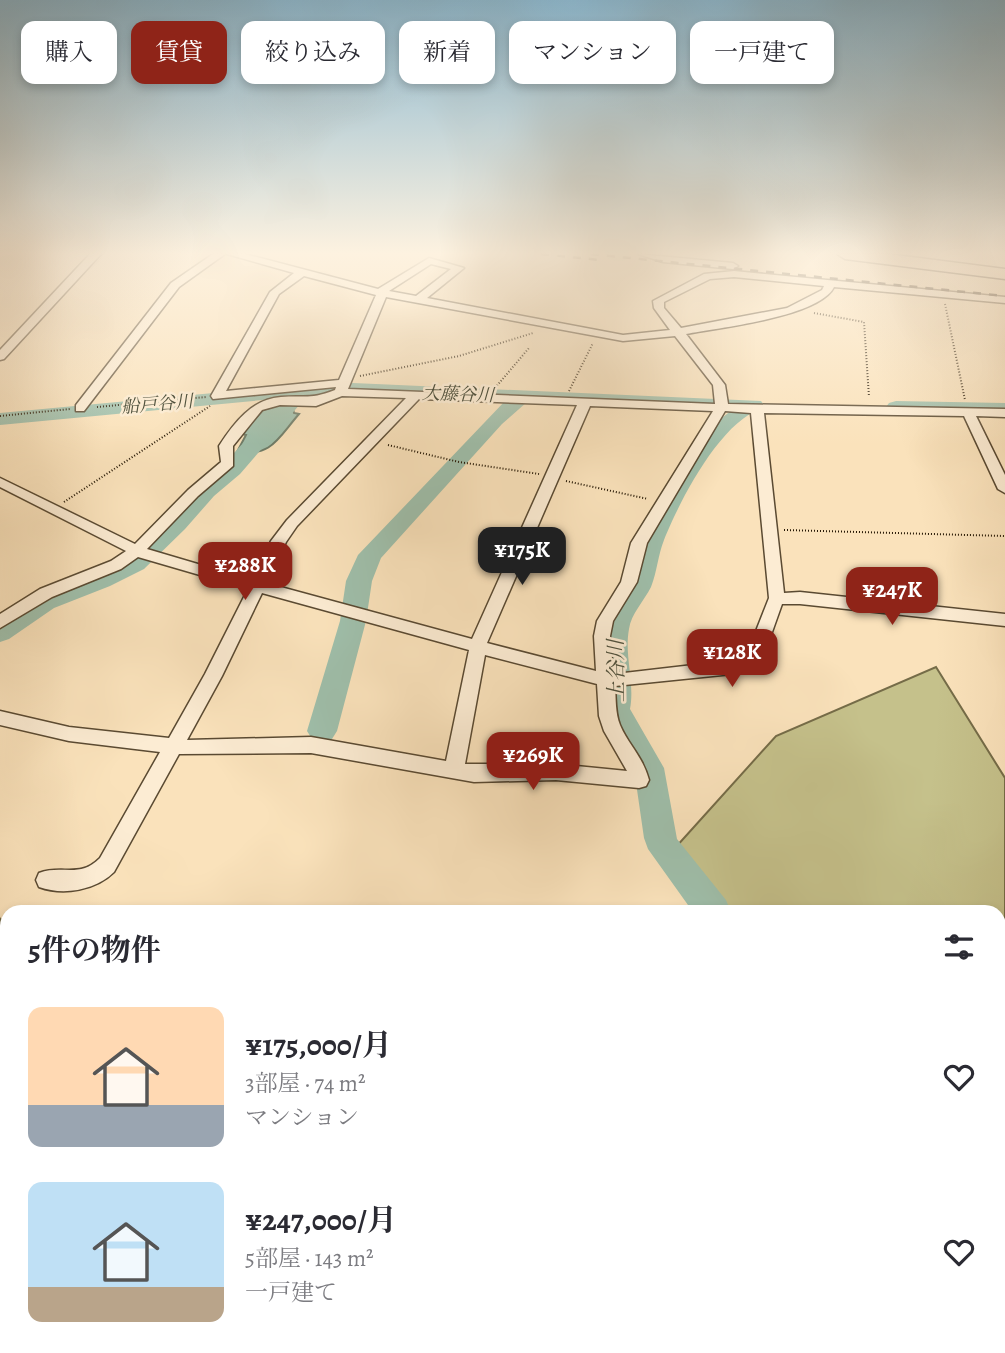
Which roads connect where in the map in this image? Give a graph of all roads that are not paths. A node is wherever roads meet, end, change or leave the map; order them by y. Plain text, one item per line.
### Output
1 (37, 317) edge
2 (150, 317) edge
3 (261, 317) edge
4 (371, 317) edge
5 (515, 317) edge
6 (667, 317) edge
7 (753, 317) edge
8 (680, 332) junction
9 (0, 356) edge
10 (342, 388) junction
11 (416, 394) junction
12 (585, 402) junction
13 (735, 407) junction
14 (80, 408) road end
15 (967, 409) junction
16 (1005, 413) edge
17 (0, 482) edge
18 (1005, 489) edge
19 (142, 554) junction
20 (258, 586) junction
21 (777, 599) junction
22 (1005, 620) edge
23 (0, 622) edge
24 (478, 646) junction
25 (615, 680) junction
26 (0, 718) edge
27 (175, 746) junction
28 (454, 771) junction
29 (47, 880) dead end

1 - 9 street
2 - 14 street
3 - 10 street
4 - 10 street
5 - 8 street
6 - 8 street
7 - 8 street
8 - 13 street
10 - 11 street
10 - 19 street
11 - 12 street
11 - 20 street
12 - 13 street
12 - 24 street
13 - 15 street
13 - 21 street
13 - 25 street
15 - 16 street
15 - 18 street
17 - 19 street
19 - 20 street
19 - 23 street
20 - 24 street
20 - 27 street
21 - 22 street
21 - 25 street
24 - 25 street
24 - 28 street
25 - 28 street
26 - 27 street
27 - 28 street
27 - 29 street

